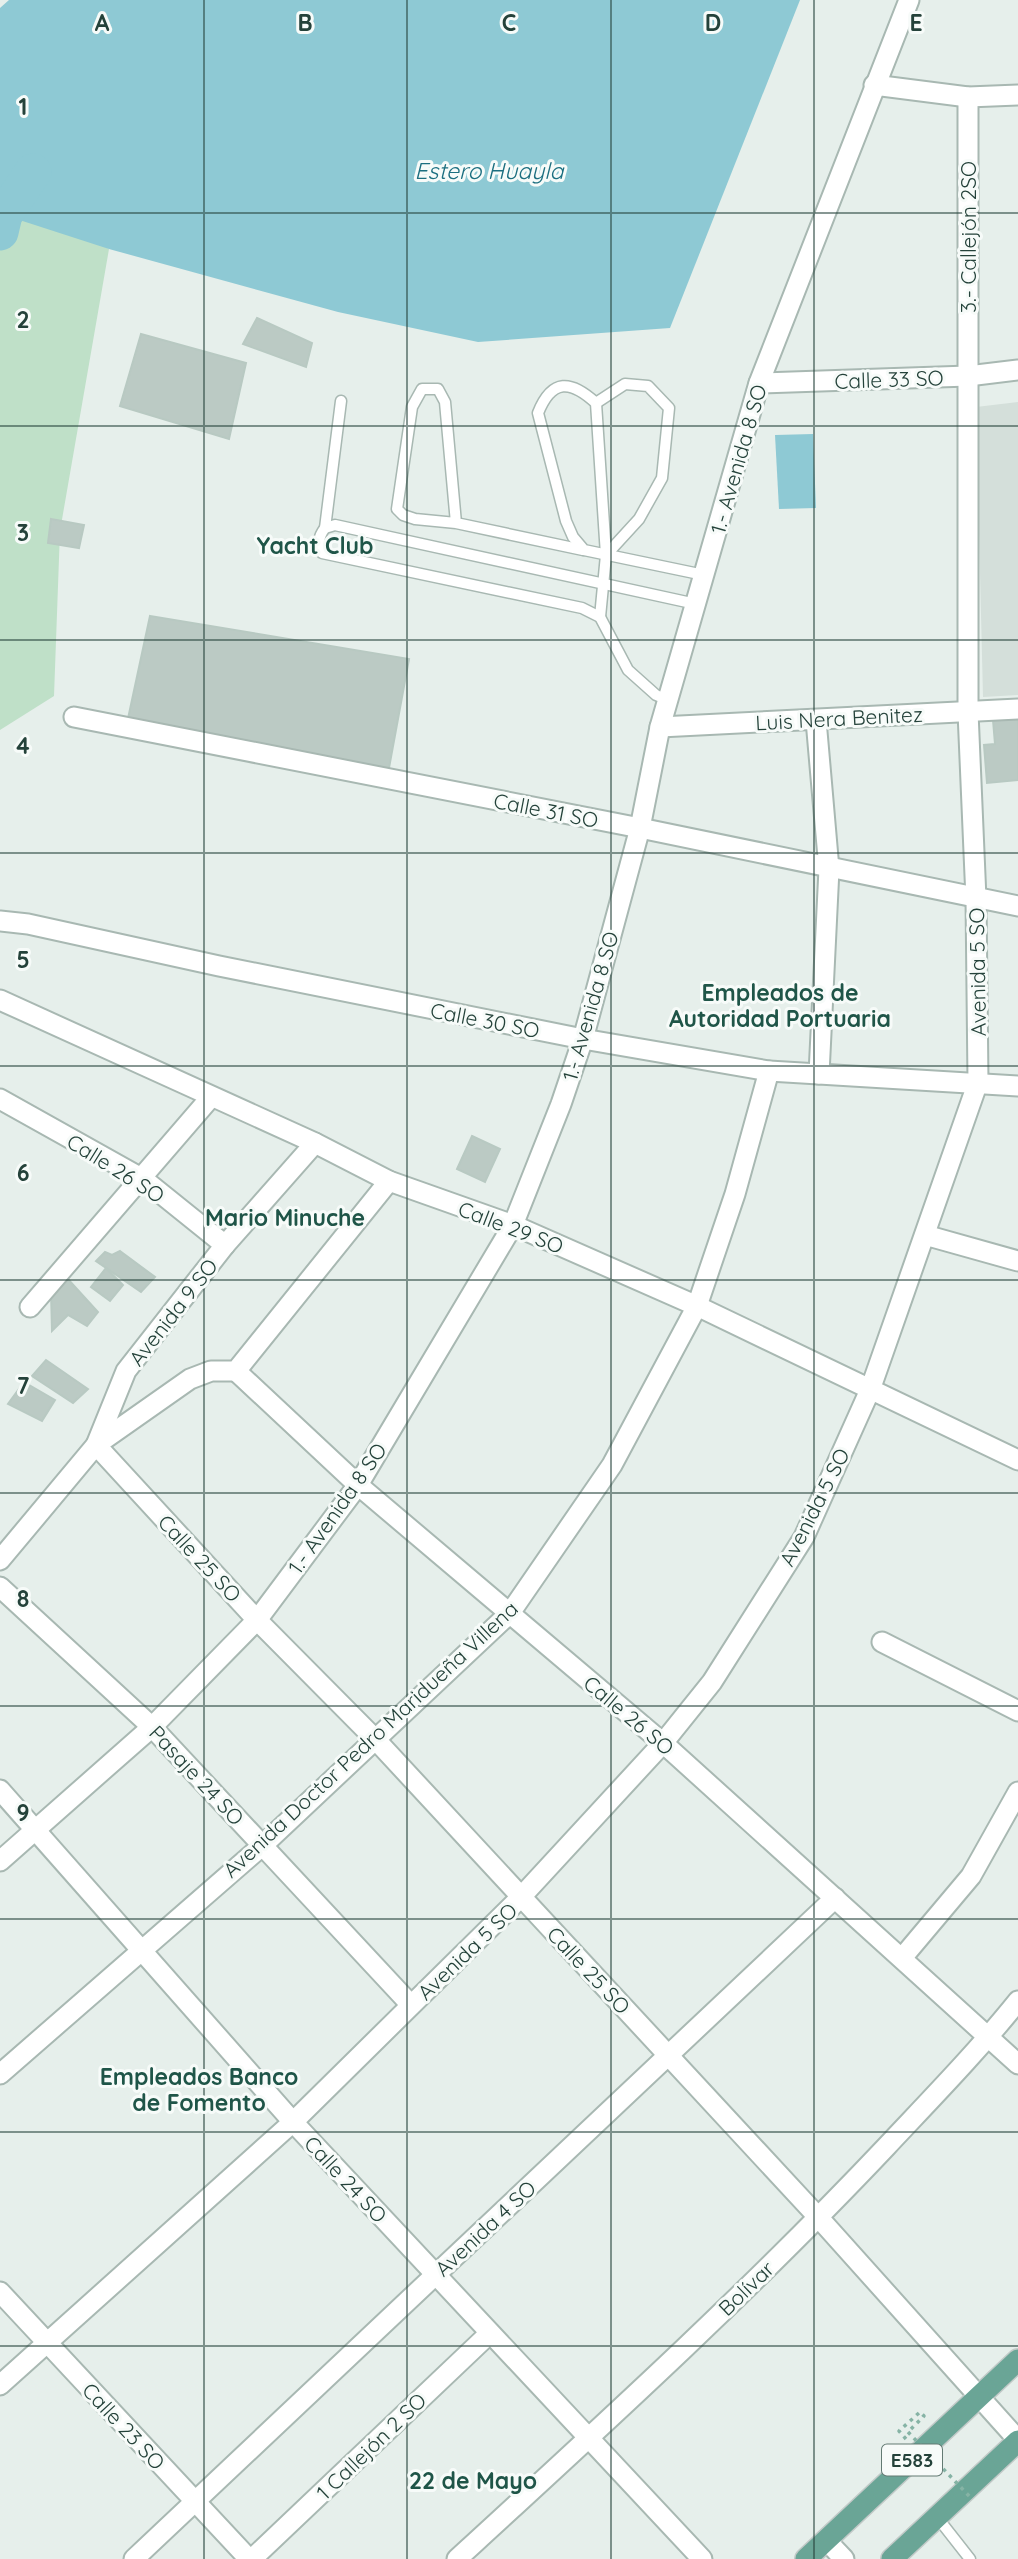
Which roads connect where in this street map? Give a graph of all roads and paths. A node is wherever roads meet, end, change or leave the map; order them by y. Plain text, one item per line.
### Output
1 (909, 0) edge
2 (874, 85) junction
3 (1018, 95) edge
4 (968, 97) junction
5 (1018, 370) edge
6 (968, 376) junction
7 (759, 383) junction
8 (341, 401) dead end
9 (596, 403) junction
10 (456, 523) junction
11 (325, 528) junction
12 (584, 550) junction
13 (606, 555) junction
14 (704, 575) junction
15 (604, 583) junction
16 (696, 604) junction
17 (600, 617) junction
18 (668, 700) junction
19 (1018, 709) edge
20 (968, 712) junction
21 (74, 718) dead end
22 (816, 720) junction
23 (660, 727) junction
24 (640, 828) junction
25 (829, 869) junction
26 (976, 899) junction
27 (1018, 906) edge
28 (0, 921) edge
29 (0, 1000) edge
30 (583, 1040) junction
31 (769, 1071) junction
32 (819, 1074) junction
33 (978, 1082) junction
34 (1018, 1086) edge
35 (211, 1097) junction
36 (0, 1099) edge
37 (315, 1143) junction
38 (143, 1179) junction
39 (389, 1181) junction
40 (513, 1225) junction
41 (925, 1235) junction
42 (225, 1245) junction
43 (1018, 1261) edge
44 (697, 1306) junction
45 (30, 1307) dead end
46 (236, 1371) junction
47 (870, 1391) junction
48 (96, 1445) junction
49 (1018, 1460) edge
50 (358, 1485) junction
51 (0, 1560) edge
52 (0, 1587) edge
53 (510, 1613) junction
54 (257, 1620) junction
55 (882, 1642) dead end
56 (1018, 1711) edge
57 (152, 1727) junction
58 (376, 1740) junction
59 (663, 1743) junction
60 (0, 1790) edge
61 (1018, 1792) edge
62 (35, 1829) junction
63 (263, 1845) junction
64 (0, 1861) edge
65 (521, 1897) junction
66 (835, 1898) junction
67 (139, 1950) junction
68 (902, 1958) junction
69 (1018, 2001) edge
70 (411, 2005) junction
71 (989, 2038) junction
72 (668, 2056) junction
73 (1018, 2064) edge
74 (0, 2074) edge
75 (293, 2122) junction
76 (819, 2218) junction
77 (436, 2274) junction
78 (0, 2292) edge
79 (490, 2333) junction
80 (46, 2342) junction
81 (1018, 2360) edge
82 (0, 2385) edge
83 (978, 2398) junction
84 (899, 2431) dead end
85 (589, 2438) junction
86 (1018, 2440) edge
87 (972, 2499) dead end
88 (195, 2501) junction
89 (937, 2517) junction
90 (826, 2540) junction
91 (134, 2559) edge
92 (251, 2559) edge
93 (457, 2559) edge
94 (702, 2559) edge
95 (806, 2559) edge
96 (844, 2559) edge
97 (892, 2559) edge
98 (970, 2559) edge

1 - 2 street, 1.- Avenida 8 SO
2 - 4 street
2 - 7 street, 1.- Avenida 8 SO
3 - 4 street
4 - 6 street, 3.- Callejón 2SO
5 - 6 street, Calle 33 SO
6 - 7 street, Calle 33 SO
6 - 20 street, Avenida 5 SO
7 - 14 street, 1.- Avenida 8 SO
8 - 11 lane
9 - 12 lane
9 - 13 lane
9 - 13 lane
10 - 10 lane
10 - 12 lane
11 - 15 lane
11 - 17 lane
12 - 13 lane
13 - 14 lane
13 - 15 lane
14 - 16 street, 1.- Avenida 8 SO
15 - 16 lane
15 - 17 lane
16 - 18 street, 1.- Avenida 8 SO
17 - 18 lane
18 - 23 street, 1.- Avenida 8 SO
19 - 20 street, Luis Nera Benitez
20 - 22 street, Luis Nera Benitez
20 - 26 street, Avenida 5 SO
21 - 24 street, Calle 31 SO
22 - 23 street, Luis Nera Benitez
22 - 25 street
23 - 24 street, 1.- Avenida 8 SO
24 - 25 street, Calle 31 SO
24 - 30 street, 1.- Avenida 8 SO
25 - 26 street, Calle 31 SO
25 - 32 street
26 - 27 street, Calle 31 SO
26 - 33 street, Avenida 5 SO
28 - 30 street, Calle 30 SO
29 - 35 street, Calle 29 SO
30 - 31 street, Calle 30 SO
30 - 40 street, 1.- Avenida 8 SO
31 - 32 street, Calle 30 SO
31 - 44 street, Avenida Doctor Pedro Maridueña Villena
32 - 33 street, Calle 30 SO
33 - 34 street, Calle 30 SO
33 - 41 street, Avenida 5 SO
35 - 37 street, Calle 29 SO
35 - 38 street
36 - 38 street, Calle 26 SO
37 - 39 street, Calle 29 SO
37 - 42 street, Avenida 9 SO
38 - 42 street, Calle 26 SO
38 - 45 street
39 - 40 street, Calle 29 SO
39 - 46 street
40 - 44 street, Calle 29 SO
40 - 50 street, 1.- Avenida 8 SO
41 - 43 street
41 - 47 street, Avenida 5 SO
42 - 48 street, Avenida 9 SO
44 - 47 street, Calle 29 SO
44 - 53 street, Avenida Doctor Pedro Maridueña Villena
46 - 48 street
46 - 50 street, Calle 26 SO
47 - 49 street, Calle 29 SO
47 - 59 street, Avenida 5 SO
48 - 51 street, Avenida 9 SO
48 - 54 street, Calle 25 SO
50 - 53 street, Calle 26 SO
50 - 54 street, 1.- Avenida 8 SO
52 - 57 street, Pasaje 24 SO
53 - 58 street, Avenida Doctor Pedro Maridueña Villena
53 - 59 street, Calle 26 SO
54 - 57 street, 1.- Avenida 8 SO
54 - 58 street, Calle 25 SO
55 - 56 street
57 - 62 street, 1.- Avenida 8 SO
57 - 63 street, Pasaje 24 SO
58 - 63 street, Avenida Doctor Pedro Maridueña Villena
58 - 65 street, Calle 25 SO
59 - 65 street, Avenida 5 SO
59 - 66 street, Calle 26 SO
60 - 62 street, Calle 24 SO
61 - 68 street
62 - 64 street, 1.- Avenida 8 SO
62 - 67 street, Calle 24 SO
63 - 67 street, Avenida Doctor Pedro Maridueña Villena
63 - 70 street, Pasaje 24 SO
65 - 70 street, Avenida 5 SO
65 - 72 street, Calle 25 SO
66 - 68 street, Calle 26 SO
66 - 72 street, Avenida 4 SO
67 - 74 street, Avenida Doctor Pedro Maridueña Villena
67 - 75 street, Calle 24 SO
68 - 71 street, Calle 26 SO
69 - 71 street, Bolívar
70 - 75 street, Avenida 5 SO
71 - 73 street, Calle 26 SO
71 - 76 street, Bolívar
72 - 76 street, Calle 25 SO
72 - 77 street, Avenida 4 SO
75 - 77 street, Calle 24 SO
75 - 80 street, Avenida 5 SO
76 - 83 street, Calle 25 SO
76 - 85 street, Bolívar
77 - 79 street, Calle 24 SO
77 - 88 street, Avenida 4 SO
78 - 80 street, Calle 23 SO
79 - 85 street, Calle 24 SO
79 - 92 street, 1 Callejón 2 SO
80 - 82 street, Avenida 5 SO
80 - 88 street, Calle 23 SO
81 - 83 main road, E583
83 - 86 street, Calle 25 SO
83 - 90 main road, E583
84 - 87 path, bridge
85 - 93 street, Bolívar
85 - 94 street, Calle 24 SO
86 - 89 main road, E583
88 - 91 street, Avenida 4 SO
88 - 92 street, Calle 23 SO
89 - 97 main road, E583
89 - 98 lane
90 - 95 main road, E583
90 - 96 street

